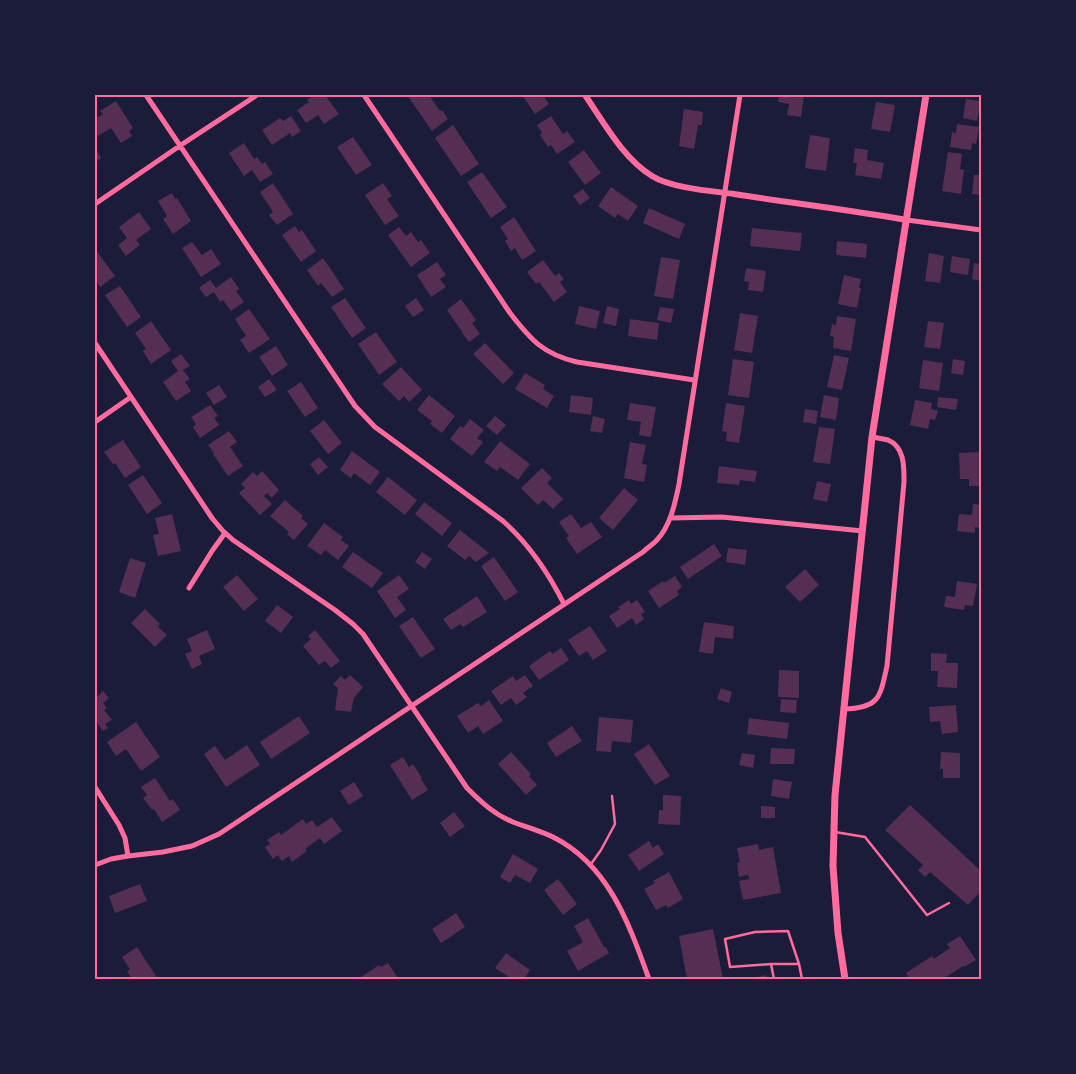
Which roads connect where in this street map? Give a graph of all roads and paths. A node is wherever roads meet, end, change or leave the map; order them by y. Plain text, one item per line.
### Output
1 (146, 95) edge
2 (257, 95) edge
3 (364, 95) edge
4 (584, 95) edge
5 (740, 95) edge
6 (926, 95) edge
7 (180, 145) junction
8 (725, 193) junction
9 (95, 204) edge
10 (907, 220) junction
11 (981, 230) edge
12 (95, 343) edge
13 (694, 380) junction
14 (131, 397) junction
15 (95, 422) edge
16 (872, 437) junction
17 (670, 518) junction
18 (863, 531) junction
19 (225, 533) junction
20 (189, 588) dead end
21 (564, 604) junction
22 (411, 706) junction
23 (844, 709) junction
24 (95, 787) edge
25 (612, 796) dead end
26 (833, 832) junction
27 (128, 856) junction
28 (591, 864) junction
29 (95, 865) edge
30 (949, 903) dead end
31 (771, 964) junction
32 (799, 964) junction
33 (649, 979) edge
34 (774, 979) edge
35 (802, 979) edge
36 (845, 979) edge

1 - 7 street
2 - 7 street
3 - 13 street
4 - 8 street
5 - 8 street
6 - 10 main road
7 - 9 street
7 - 21 street
8 - 10 street
8 - 13 street
10 - 11 street
10 - 16 main road
12 - 14 street
13 - 17 street
14 - 15 street
14 - 19 street
16 - 18 main road
16 - 23 street
17 - 18 street
17 - 21 street
18 - 23 main road
19 - 20 street
19 - 22 street
21 - 22 street
22 - 27 street
22 - 28 street
23 - 26 main road
24 - 27 street
25 - 28 lane
26 - 30 lane
26 - 36 main road
27 - 29 street
28 - 33 street
31 - 32 lane
31 - 32 lane
31 - 34 lane
32 - 35 lane

